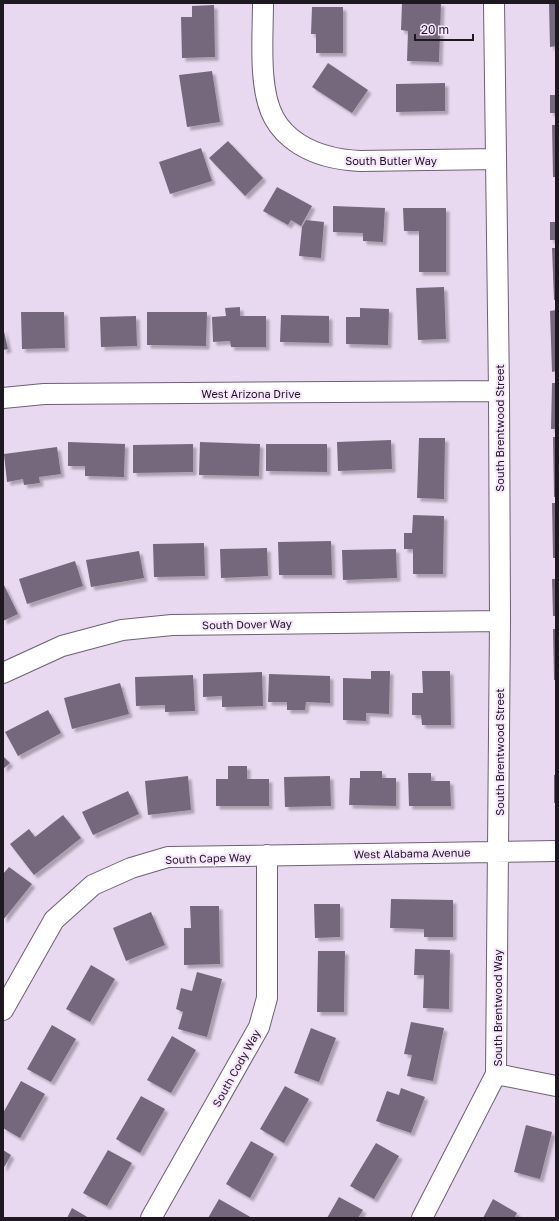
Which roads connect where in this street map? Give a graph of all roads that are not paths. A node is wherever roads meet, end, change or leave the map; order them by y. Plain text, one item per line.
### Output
1 (263, 3) edge
2 (494, 3) edge
3 (496, 159) junction
4 (499, 391) junction
5 (3, 398) edge
6 (500, 621) junction
7 (3, 673) edge
8 (556, 851) edge
9 (498, 852) junction
10 (267, 855) junction
11 (3, 1010) edge
12 (496, 1074) junction
13 (556, 1086) edge
14 (151, 1218) edge
15 (422, 1218) edge

1 - 3 street, South Butler Way
2 - 3 street, South Brentwood Street
3 - 4 street, South Brentwood Street
4 - 5 street, West Arizona Drive
4 - 6 street, South Brentwood Street
6 - 7 street, South Dover Way
6 - 9 street, South Brentwood Street
8 - 9 street, West Alabama Avenue
9 - 10 street, West Alabama Avenue
9 - 12 street, South Brentwood Way
10 - 11 street, South Cape Way
10 - 14 street, South Cody Way
12 - 13 street
12 - 15 street, South Brentwood Way

